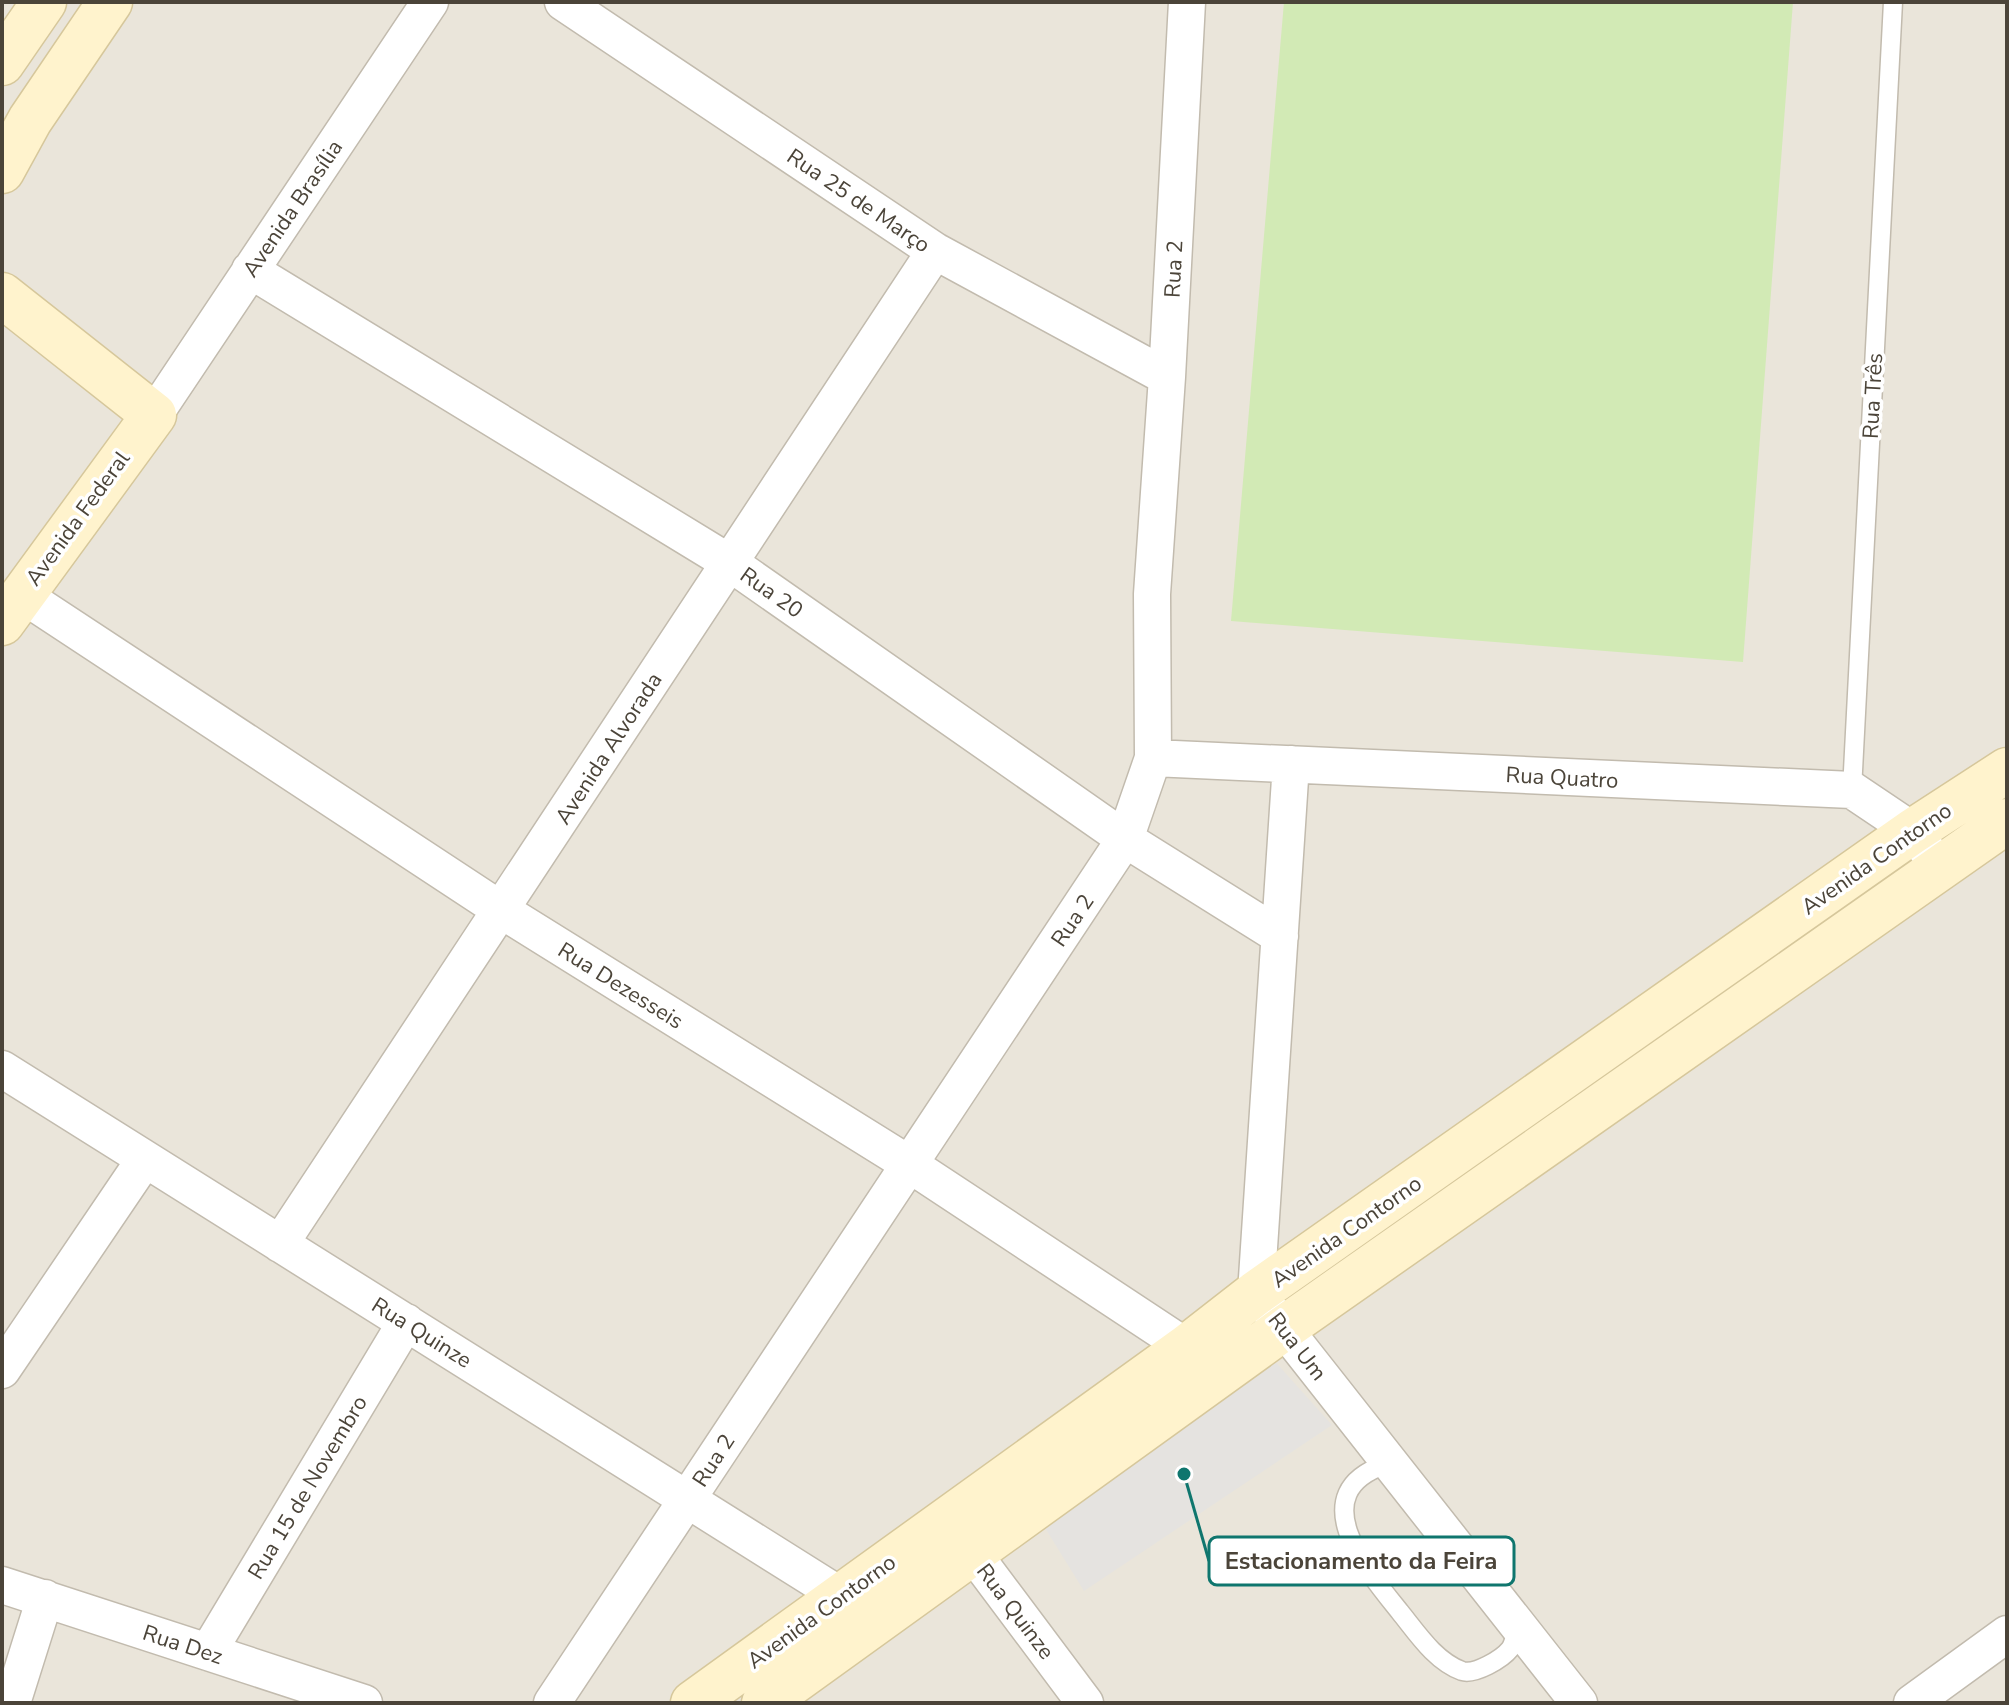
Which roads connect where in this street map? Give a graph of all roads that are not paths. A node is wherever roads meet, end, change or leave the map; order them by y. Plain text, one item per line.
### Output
1 (44, 2) edge
2 (110, 2) edge
3 (430, 2) edge
4 (563, 2) edge
5 (1187, 2) edge
6 (1893, 2) edge
7 (2, 63) edge
8 (2, 171) edge
9 (935, 251) junction
10 (250, 270) junction
11 (2, 295) edge
12 (1167, 377) junction
13 (154, 415) junction
14 (730, 563) junction
15 (12, 608) edge
16 (1153, 758) junction
17 (1291, 764) junction
18 (2007, 770) edge
19 (1852, 790) junction
20 (2007, 821) edge
21 (1913, 831) junction
22 (1125, 839) junction
23 (1940, 868) junction
24 (501, 910) junction
25 (1280, 936) junction
26 (2, 1069) edge
27 (145, 1159) junction
28 (909, 1164) junction
29 (280, 1244) junction
30 (1256, 1293) junction
31 (406, 1322) junction
32 (1284, 1328) junction
33 (1188, 1346) junction
34 (2, 1370) edge
35 (1222, 1372) junction
36 (1399, 1475) junction
37 (687, 1499) junction
38 (958, 1537) junction
39 (2, 1585) edge
40 (841, 1596) junction
41 (45, 1598) junction
42 (1518, 1626) junction
43 (2007, 1634) edge
44 (208, 1652) junction
45 (12, 1703) edge
46 (364, 1703) edge
47 (552, 1703) edge
48 (693, 1703) edge
49 (764, 1703) edge
50 (1085, 1703) edge
51 (1579, 1703) edge
52 (1912, 1703) edge

1 - 7 street
2 - 8 street
3 - 10 street, Avenida Brasília
4 - 9 street, Rua 25 de Março
5 - 12 street, Rua 2
6 - 19 lane, Rua Três
9 - 12 street, Rua 25 de Março
9 - 14 street, Avenida Alvorada
10 - 13 street, Avenida Brasília
10 - 14 street, Rua 20
11 - 13 street
12 - 16 street, Rua 2
13 - 15 street, Avenida Federal
14 - 22 street, Rua 20
14 - 24 street, Avenida Alvorada
15 - 24 street, Rua Dezesseis
16 - 17 street, Rua Quatro
16 - 22 street, Rua 2
17 - 19 street, Rua Quatro
17 - 25 street, Rua Um
18 - 21 street, Avenida Contorno
19 - 21 street
20 - 23 street, Avenida Contorno
21 - 23 street
21 - 30 street, Avenida Contorno
22 - 25 street, Rua 20
22 - 28 street, Rua 2
23 - 32 street, Avenida Contorno
24 - 28 street, Rua Dezesseis
24 - 29 street, Avenida Alvorada
25 - 30 street, Rua Um
26 - 27 street, Rua Quinze
27 - 29 street, Rua Quinze
27 - 34 street
28 - 33 street, Rua Dezesseis
28 - 37 street, Rua 2
29 - 31 street, Rua Quinze
30 - 32 street, Rua Um
30 - 33 street, Avenida Contorno
31 - 37 street, Rua Quinze
31 - 44 street, Rua 15 de Novembro
32 - 35 street, Avenida Contorno
32 - 36 street, Rua Um
33 - 35 street, Rua Dezesseis
33 - 38 street, Avenida Contorno
35 - 38 street, Avenida Contorno
36 - 42 street, Rua Um
36 - 42 lane
37 - 40 street, Rua Quinze
37 - 47 street, Rua 2
38 - 40 street, Avenida Contorno
38 - 49 street, Avenida Contorno
38 - 50 street, Rua Quinze
39 - 41 street, Rua Dez
40 - 48 street, Avenida Contorno
41 - 44 street, Rua Dez
41 - 45 street
42 - 51 street, Rua Um
43 - 52 street
44 - 46 street, Rua Dez

